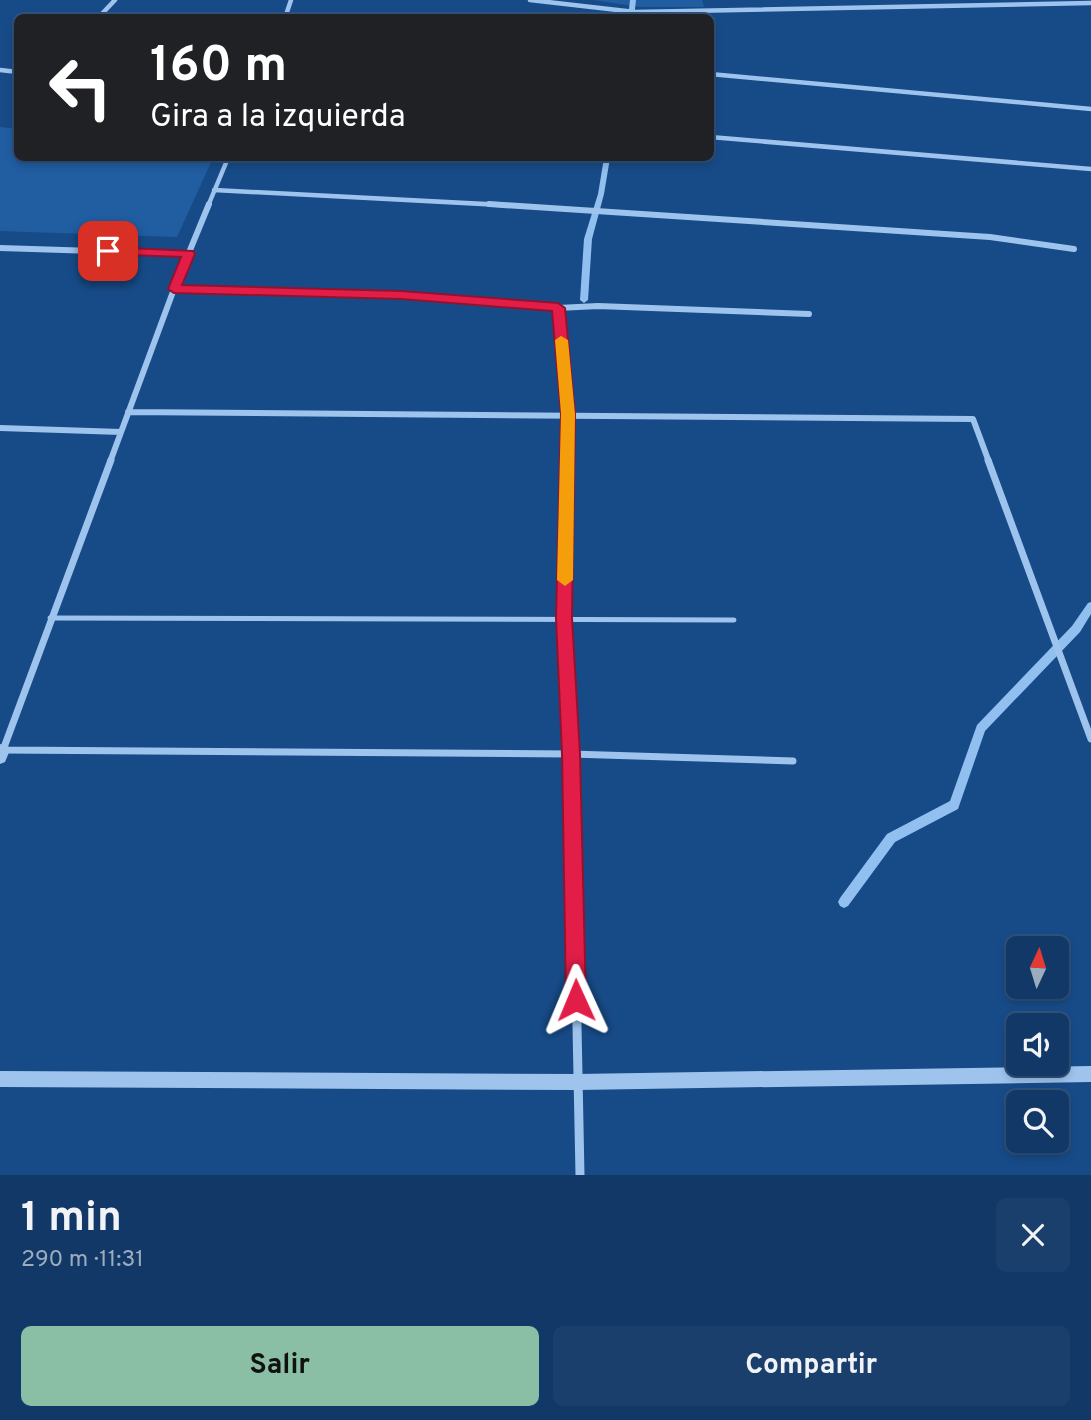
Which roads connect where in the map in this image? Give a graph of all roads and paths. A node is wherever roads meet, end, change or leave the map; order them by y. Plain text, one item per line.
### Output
1 (115, 0) edge
2 (530, 0) edge
3 (1091, 4) edge
4 (102, 14) edge
5 (714, 74) edge
6 (1091, 109) edge
7 (714, 137) edge
8 (227, 161) edge
9 (1091, 169) edge
10 (214, 190) junction
11 (0, 248) edge
12 (1074, 248) dead end
13 (189, 254) junction
14 (174, 289) junction
15 (558, 308) junction
16 (809, 314) dead end
17 (128, 412) junction
18 (568, 414) junction
19 (0, 428) edge
20 (121, 432) junction
21 (50, 618) junction
22 (564, 618) junction
23 (734, 620) dead end
24 (1089, 728) edge
25 (1091, 739) edge
26 (1, 752) edge
27 (571, 754) junction
28 (793, 761) dead end
29 (1091, 1074) edge
30 (0, 1079) edge
31 (578, 1082) junction
32 (580, 1175) edge

1 - 4 street
2 - 3 street
5 - 6 street
7 - 9 street
8 - 10 street
10 - 12 street
10 - 13 street
11 - 13 street
13 - 14 street
14 - 15 lane
14 - 17 street
15 - 16 street
15 - 18 street
17 - 18 street
17 - 20 street
18 - 22 street
18 - 24 street
19 - 20 street
20 - 21 street
21 - 22 lane
21 - 26 street
22 - 23 lane
22 - 27 street
24 - 25 street
26 - 27 street
27 - 28 street
27 - 31 street
29 - 31 street
30 - 31 street
31 - 32 street

